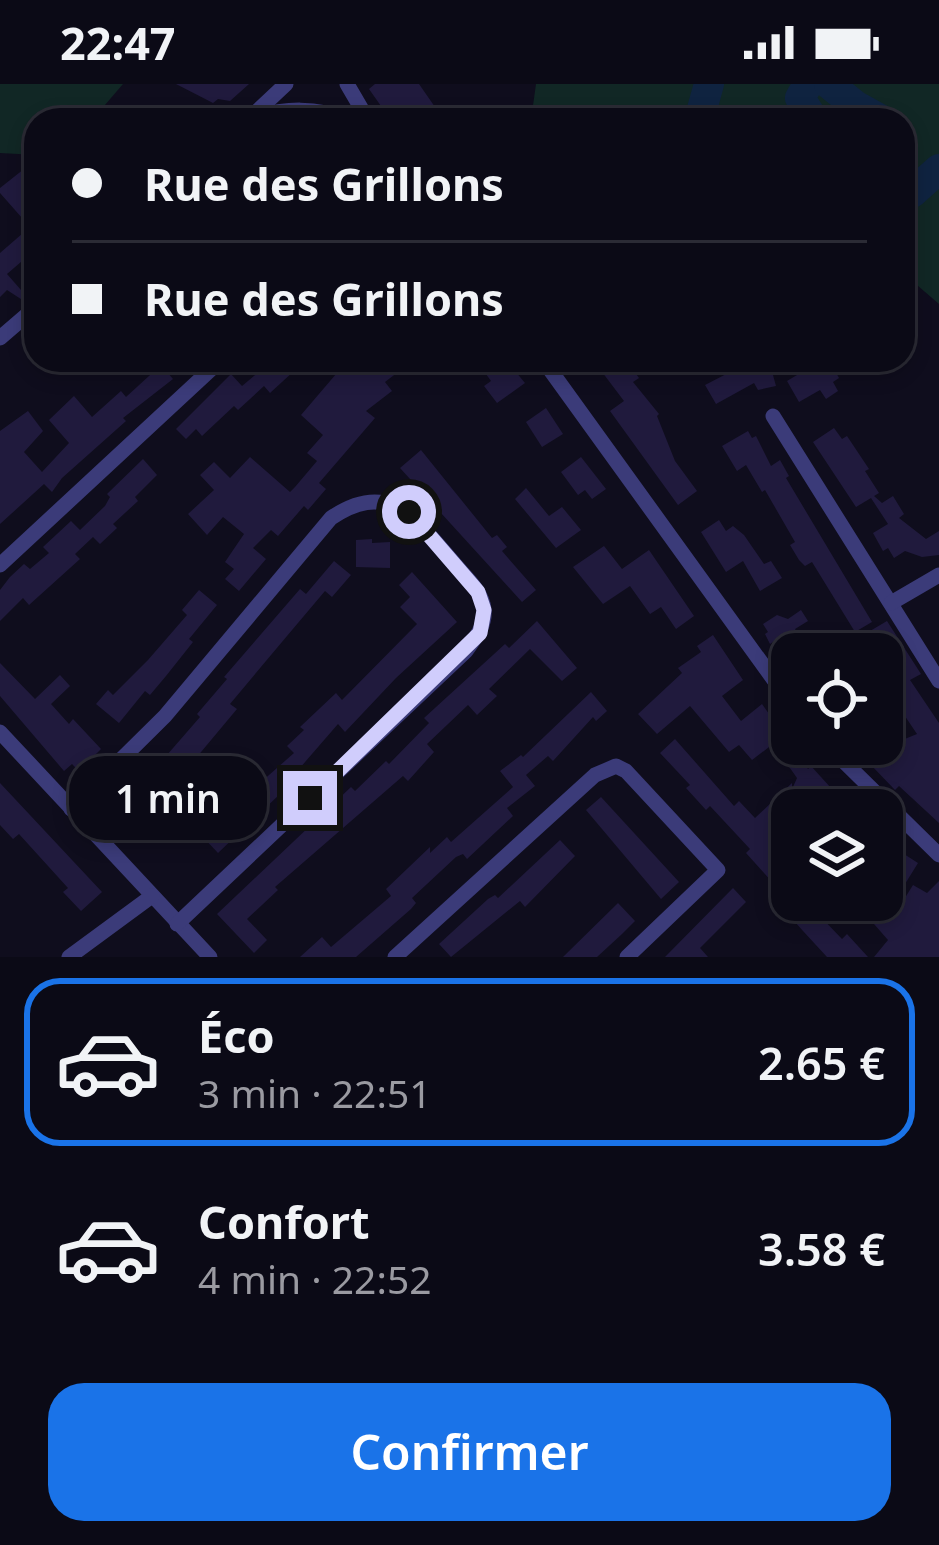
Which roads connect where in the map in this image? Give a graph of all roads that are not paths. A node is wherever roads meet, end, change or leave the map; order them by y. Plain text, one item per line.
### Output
1 (286, 84) edge
2 (260, 108) edge
3 (24, 317) edge
4 (0, 338) edge
5 (206, 372) edge
6 (552, 372) edge
7 (773, 416) dead end
8 (0, 565) edge
9 (939, 575) edge
10 (891, 603) junction
11 (771, 676) edge
12 (939, 681) edge
13 (0, 733) edge
14 (847, 765) edge
15 (71, 808) junction
16 (939, 855) edge
17 (152, 896) junction
18 (177, 924) junction
19 (69, 957) edge
20 (210, 957) edge
21 (395, 957) edge
22 (627, 957) edge

1 - 2 street
3 - 4 street
5 - 8 street
6 - 11 street
7 - 10 street
9 - 10 street
10 - 12 street
13 - 15 street
14 - 16 street
15 - 17 street
15 - 18 street
17 - 18 street
17 - 19 street
18 - 20 street
21 - 22 street

